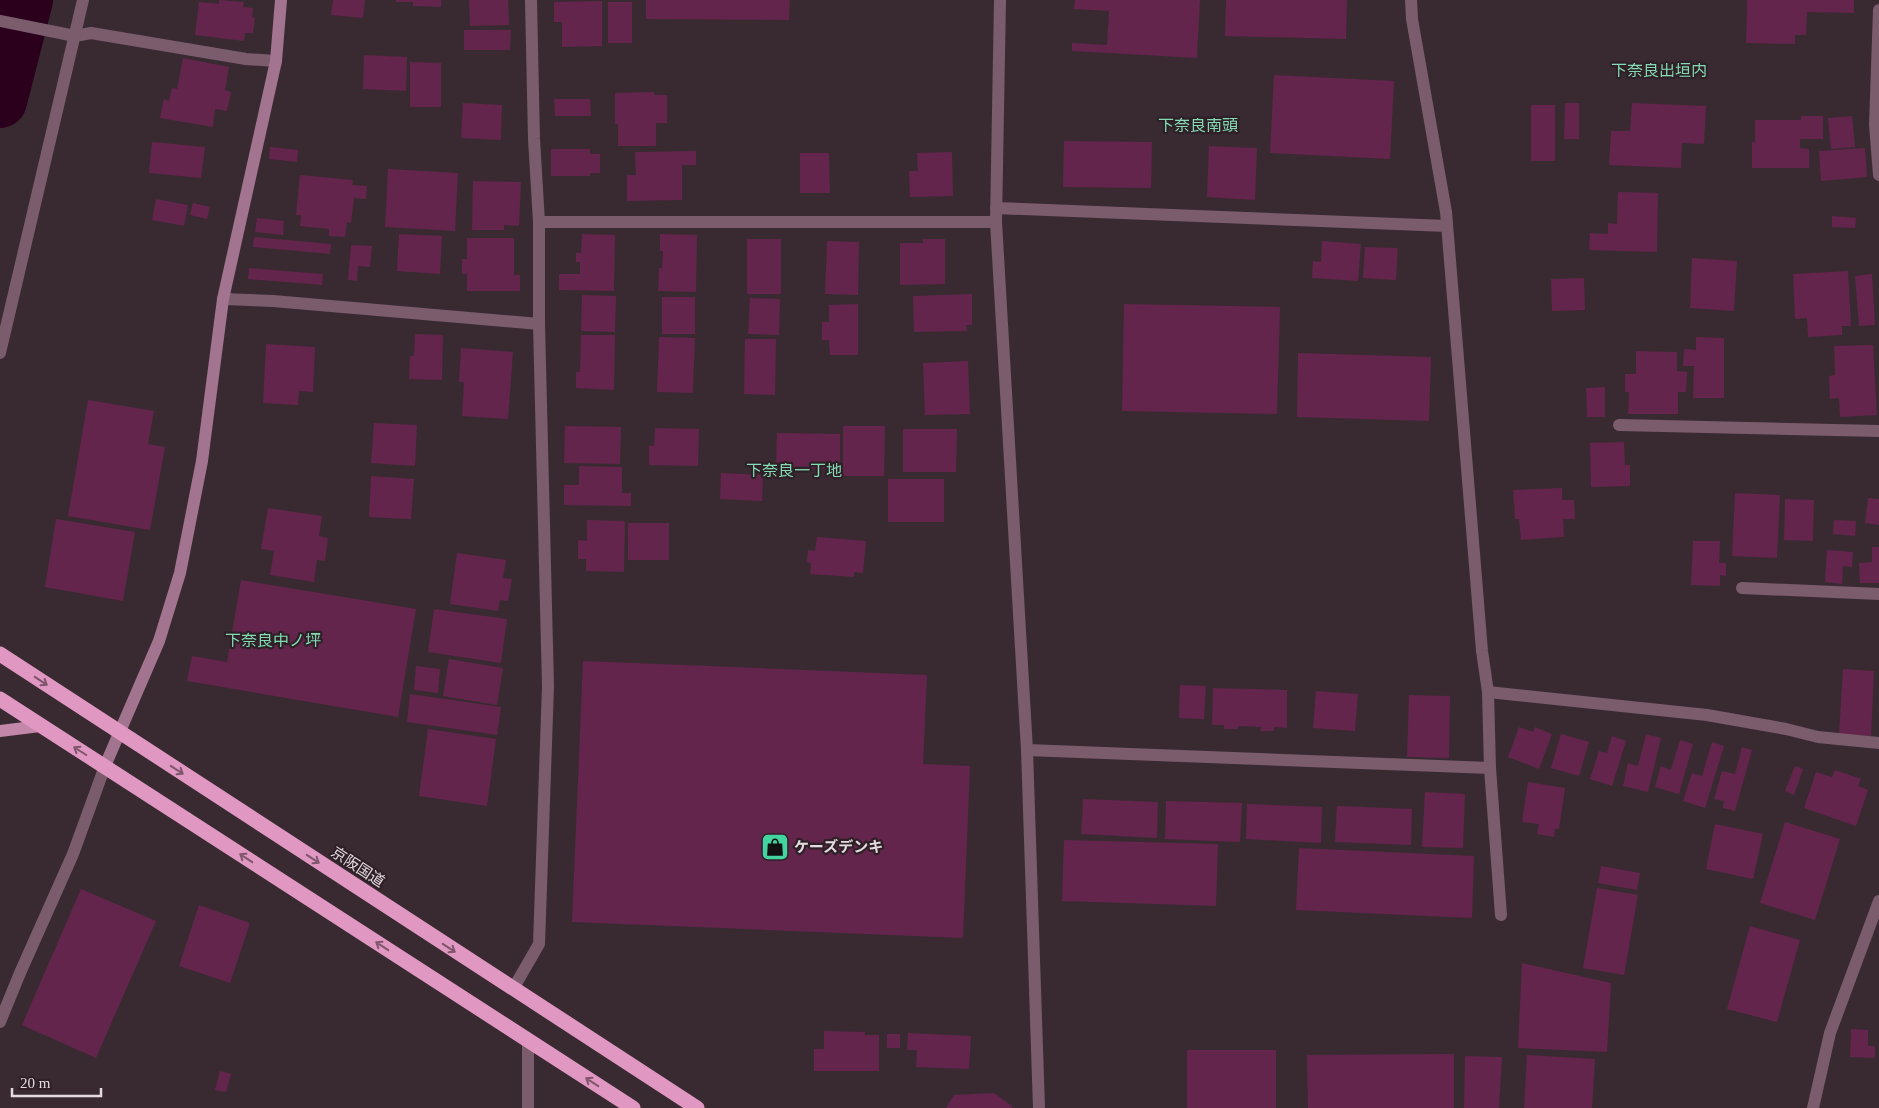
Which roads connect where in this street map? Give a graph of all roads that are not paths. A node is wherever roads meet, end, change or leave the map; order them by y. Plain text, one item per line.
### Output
1 (83, 0) edge
2 (281, 0) edge
3 (531, 0) edge
4 (1000, 0) edge
5 (1411, 0) edge
6 (1879, 10) edge
7 (0, 21) edge
8 (75, 36) junction
9 (276, 61) junction
10 (1877, 125) edge
11 (1879, 175) edge
12 (996, 208) junction
13 (539, 222) junction
14 (996, 222) junction
15 (1447, 226) junction
16 (223, 299) junction
17 (540, 324) junction
18 (0, 353) edge
19 (1619, 425) dead end
20 (1879, 431) edge
21 (1742, 588) dead end
22 (1879, 594) edge
23 (0, 654) edge
24 (1488, 692) junction
25 (0, 699) edge
26 (40, 726) junction
27 (0, 731) edge
28 (119, 733) junction
29 (1879, 743) edge
30 (1027, 750) junction
31 (105, 766) junction
32 (1490, 768) junction
33 (1879, 901) edge
34 (1501, 915) dead end
35 (513, 990) junction
36 (0, 1022) edge
37 (528, 1040) junction
38 (528, 1108) edge
39 (633, 1108) edge
40 (697, 1108) edge
41 (1039, 1108) edge
42 (1813, 1108) edge

1 - 8 street
2 - 9 street
3 - 13 street
4 - 12 street
5 - 15 street
6 - 10 street
7 - 8 street
8 - 9 street
8 - 18 street
9 - 16 street
10 - 11 street
12 - 14 street
12 - 15 street
13 - 14 street
13 - 17 street
14 - 30 street
15 - 24 street
16 - 17 street
16 - 28 street
17 - 35 street
19 - 20 street
21 - 22 street
23 -> 28 highway, 京阪国道
24 - 29 street
24 - 32 street
25 - 26 highway
26 - 27 main road
31 -> 26 highway
28 - 31 street
28 -> 35 highway, 京阪国道
30 - 32 street
30 - 41 street
31 - 36 street
37 -> 31 highway
32 - 34 street
33 - 42 street
35 - 40 highway, 京阪国道
37 - 38 street
39 -> 37 highway

